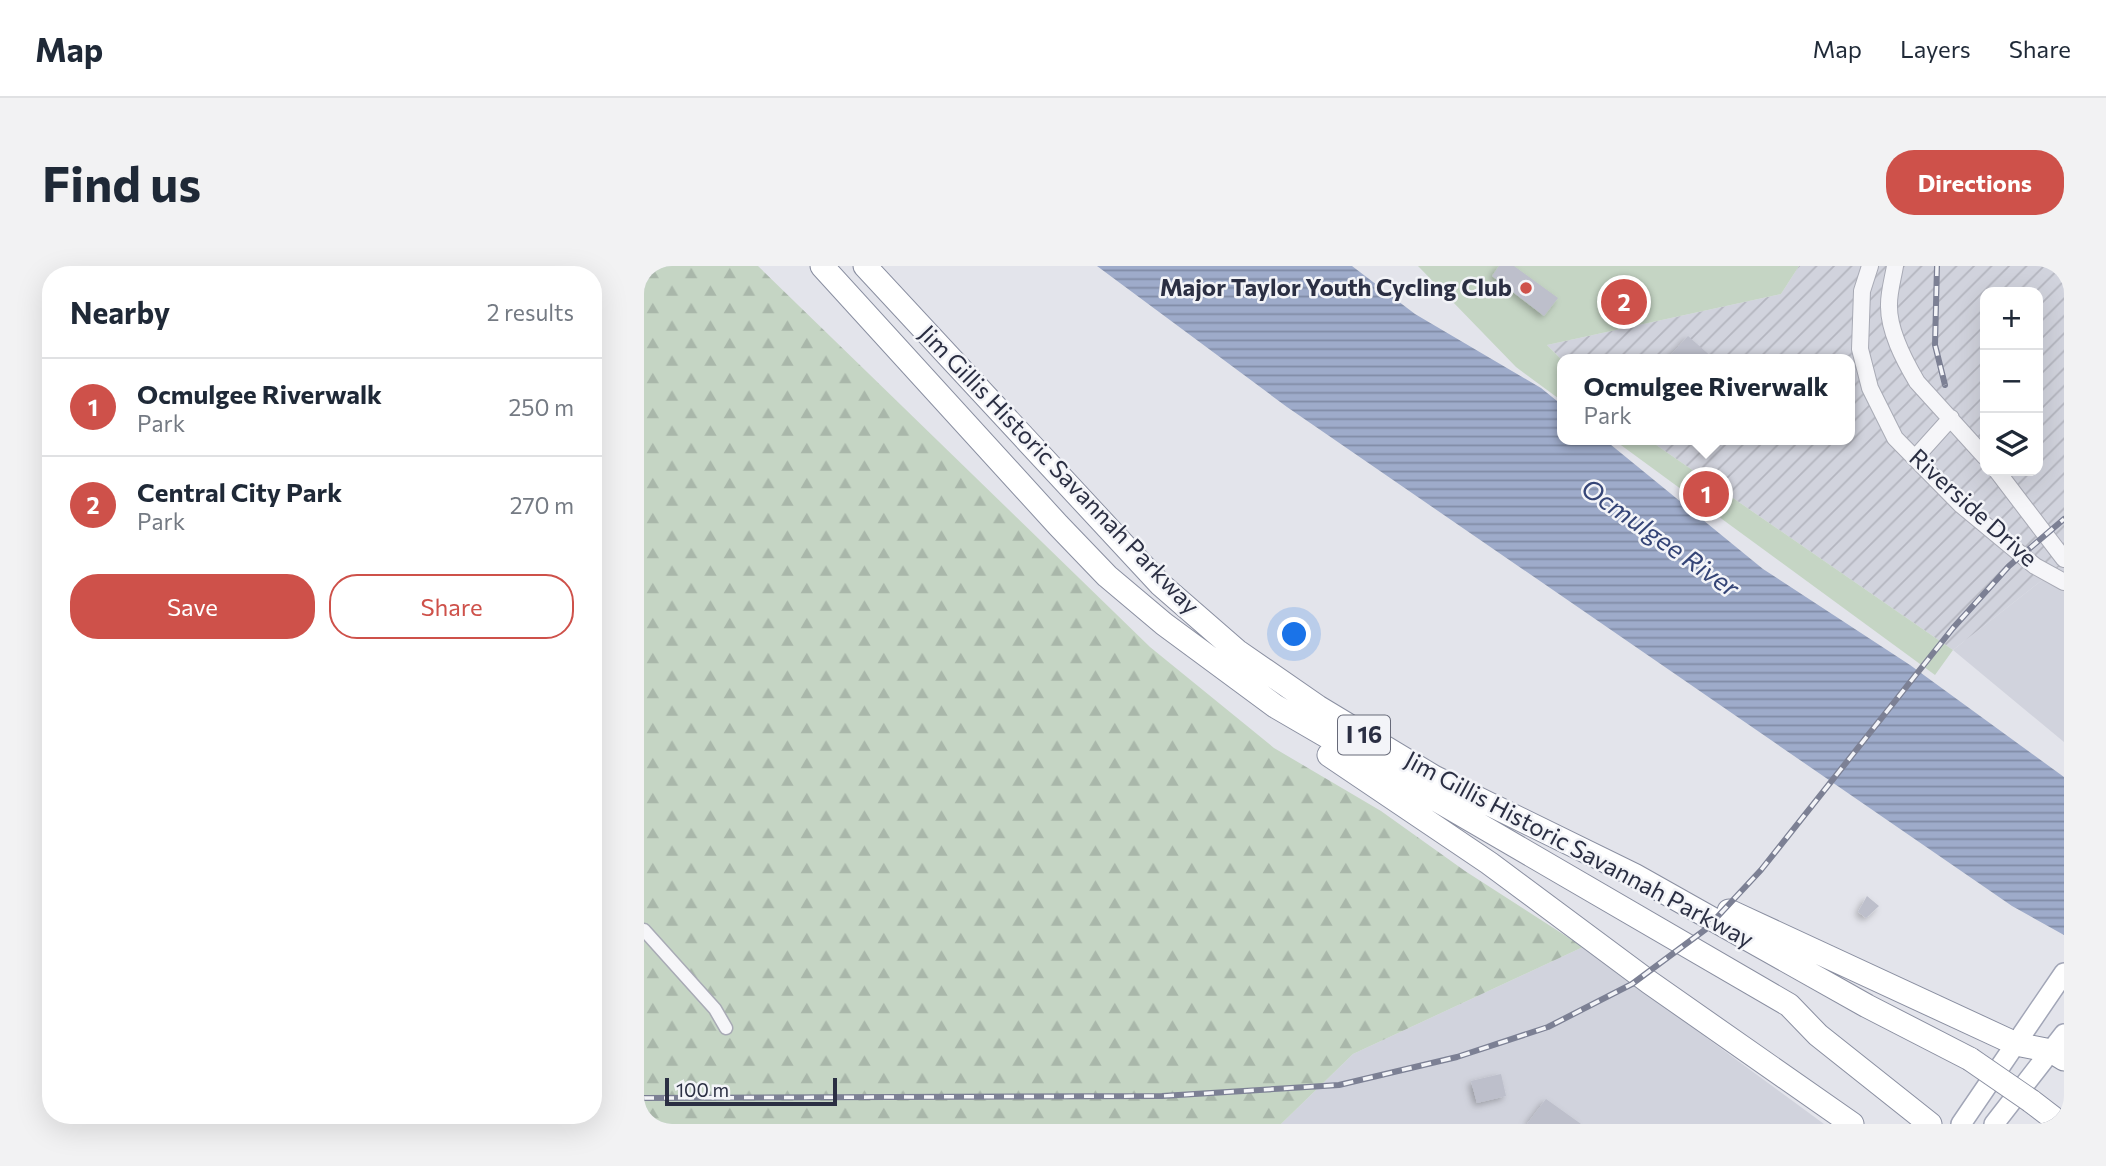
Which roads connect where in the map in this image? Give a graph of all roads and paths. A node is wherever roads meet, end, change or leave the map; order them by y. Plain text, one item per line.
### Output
1 (822, 266) edge
2 (864, 266) edge
3 (1870, 266) edge
4 (1895, 266) edge
5 (1951, 418) junction
6 (1980, 451) edge
7 (1915, 458) junction
8 (2001, 476) edge
9 (2064, 558) edge
10 (2064, 582) edge
11 (1275, 706) junction
12 (1634, 875) junction
13 (644, 930) edge
14 (2064, 973) edge
15 (726, 1028) dead end
16 (2016, 1044) junction
17 (2060, 1048) edge
18 (1852, 1124) edge
19 (1930, 1124) edge
20 (1961, 1124) edge
21 (1994, 1124) edge
22 (2061, 1124) edge

1 - 11 highway, Jim Gillis Historic Savannah Parkway / I 16
2 - 12 highway, Jim Gillis Historic Savannah Parkway / I 16
3 - 7 street, Riverside Drive
4 - 5 street, Riverside Drive
5 - 6 street, Riverside Drive
5 - 7 street
7 - 10 street, Riverside Drive
8 - 9 street, Riverside Drive
11 - 18 highway
11 - 19 highway, Jim Gillis Historic Savannah Parkway / I 16
12 - 16 highway
12 - 22 highway, Jim Gillis Historic Savannah Parkway / I 16, bridge
13 - 15 street
14 - 16 main road
16 - 17 highway
16 - 20 main road
17 - 21 main road

